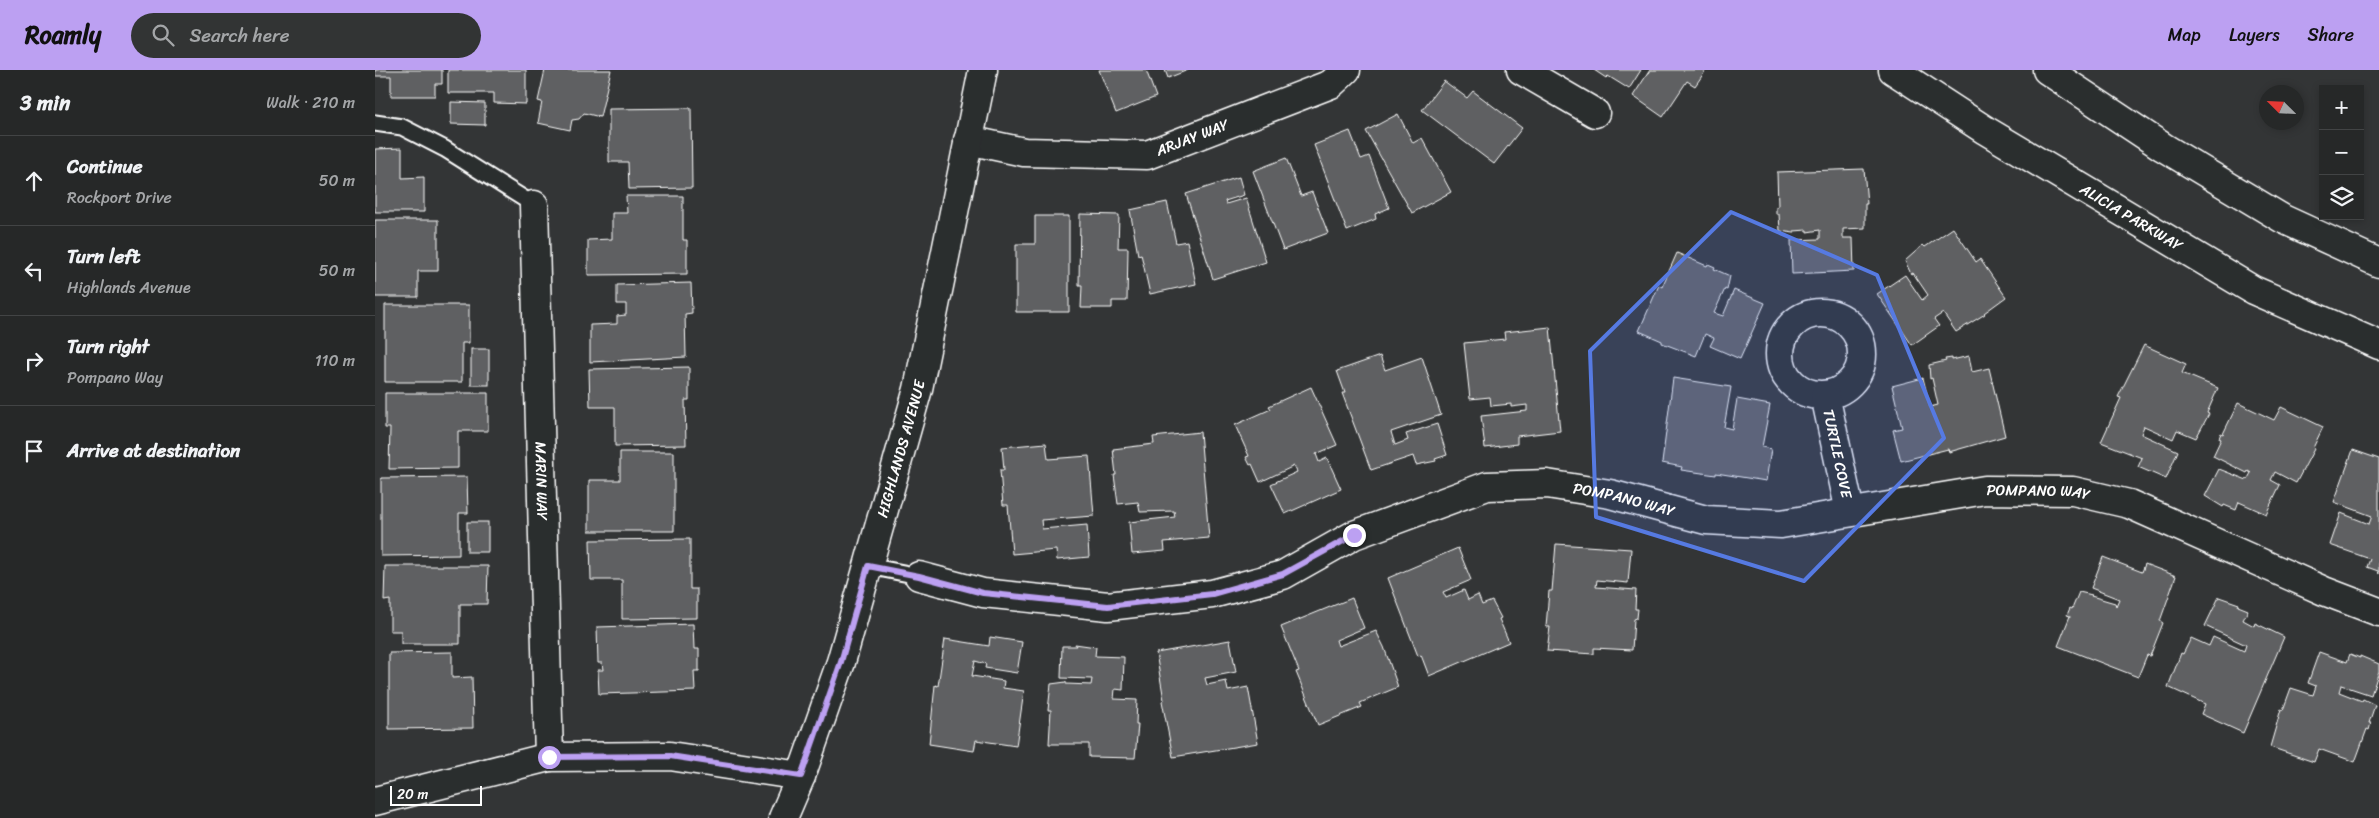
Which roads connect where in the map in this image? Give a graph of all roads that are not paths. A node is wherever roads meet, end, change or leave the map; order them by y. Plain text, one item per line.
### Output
1 (983, 70) edge
2 (1346, 70) edge
3 (1521, 70) edge
4 (1893, 70) edge
5 (2047, 70) edge
6 (1595, 113) dead end
7 (375, 123) edge
8 (968, 140) junction
9 (534, 206) joint
10 (2379, 263) edge
11 (2379, 345) edge
12 (1825, 395) dead end
13 (1851, 512) junction
14 (868, 566) junction
15 (919, 576) joint
16 (2379, 612) edge
17 (549, 757) junction
18 (801, 776) junction
19 (375, 801) edge
20 (783, 818) edge

1 - 8 street, HIGHLANDS AVENUE
2 - 8 street, ARJAY WAY
3 - 6 street
4 - 11 street, ALICIA PARKWAY
5 - 10 street
7 - 9 lane
8 - 14 street, HIGHLANDS AVENUE
9 - 17 street, MARIN WAY
12 - 13 street, TURTLE COVE
13 - 15 street, POMPANO WAY
13 - 16 street, POMPANO WAY
14 - 15 lane, POMPANO WAY
14 - 18 street, HIGHLANDS AVENUE
17 - 18 street
17 - 19 street
18 - 20 street, HIGHLANDS AVENUE

